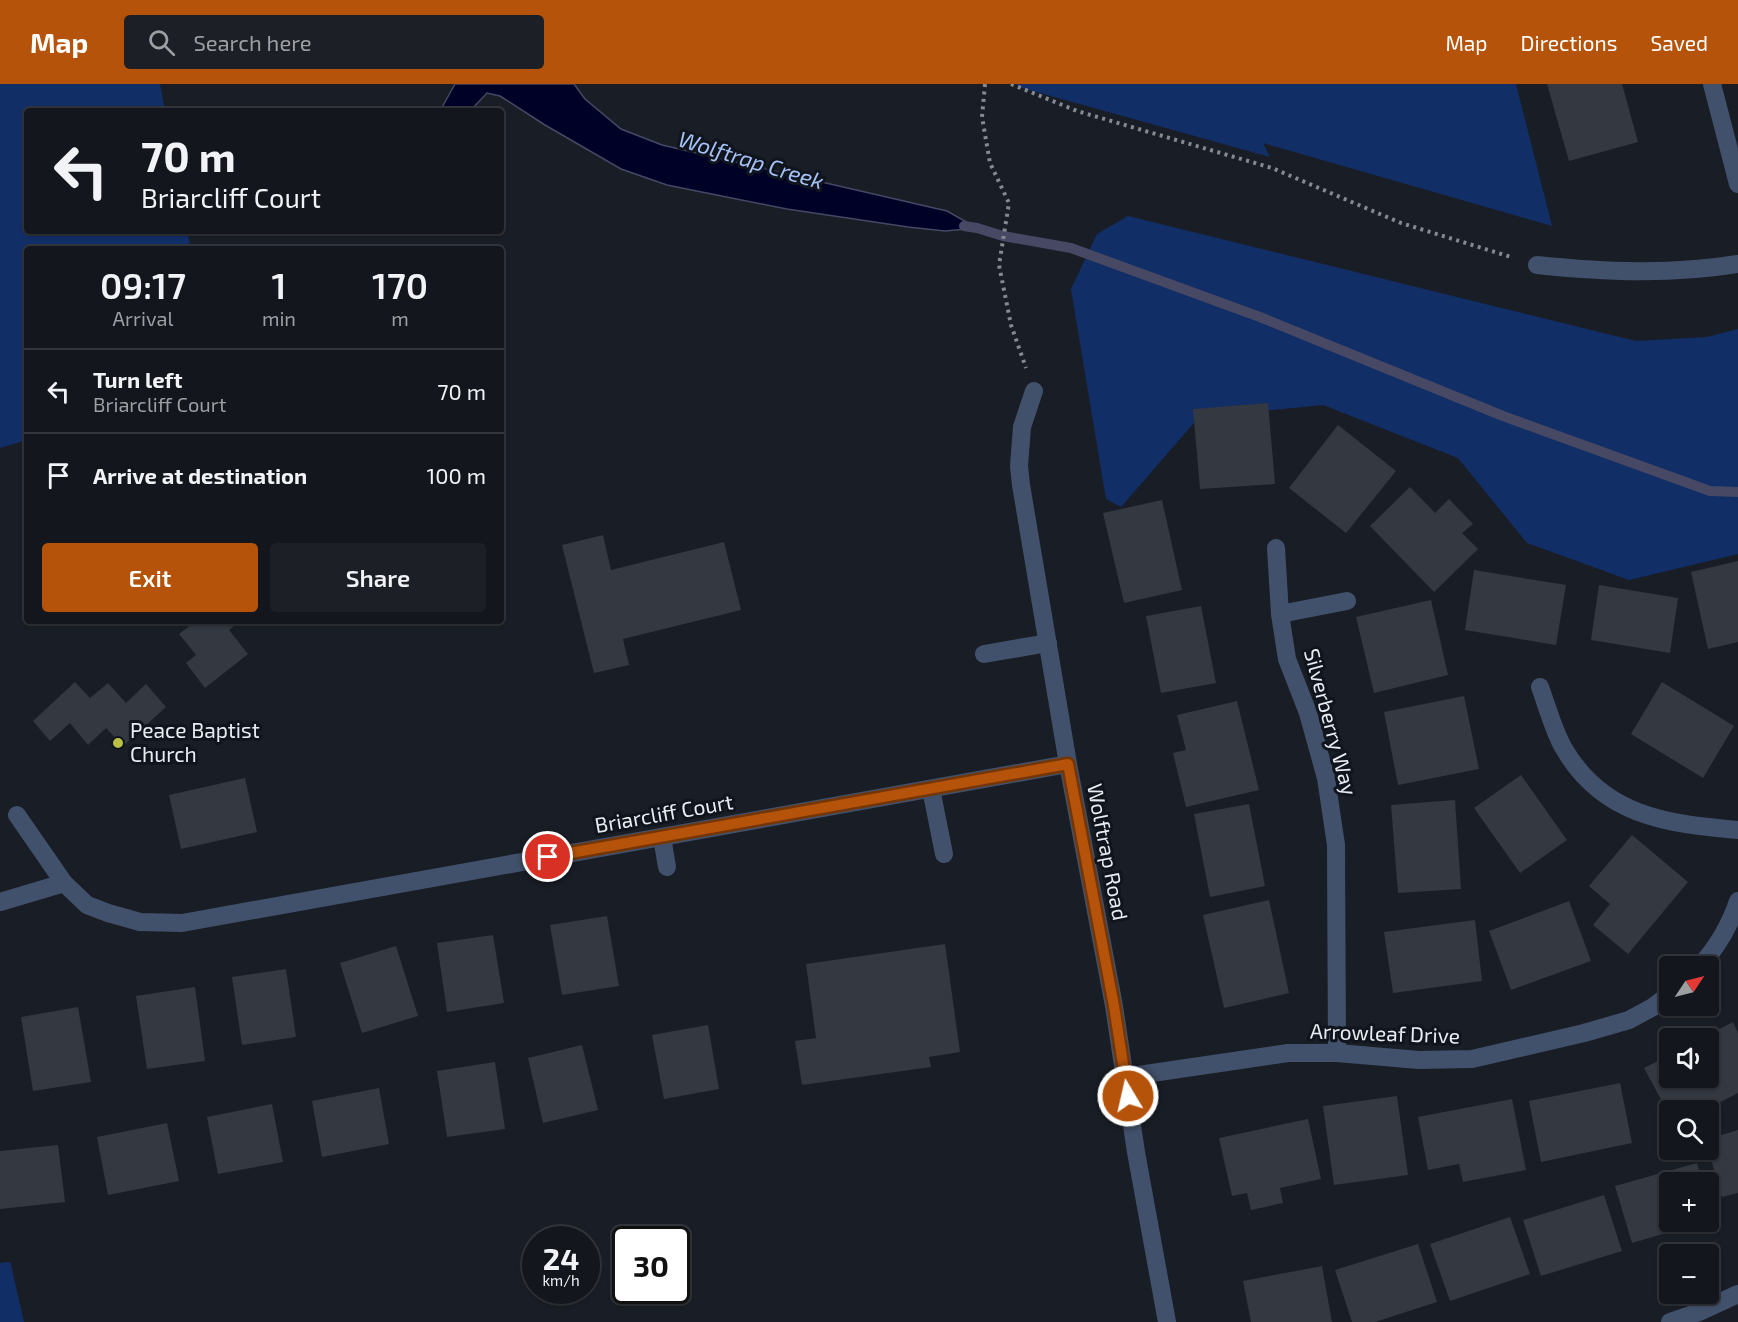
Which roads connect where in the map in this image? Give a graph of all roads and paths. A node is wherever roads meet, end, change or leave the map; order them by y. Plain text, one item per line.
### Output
1 (985, 84) edge
2 (1011, 84) edge
3 (1712, 84) edge
4 (1738, 184) edge
5 (1738, 264) edge
6 (1537, 266) joint
7 (1034, 391) joint
8 (1276, 548) dead end
9 (1347, 601) dead end
10 (1280, 614) junction
11 (1048, 643) junction
12 (984, 654) dead end
13 (1540, 687) dead end
14 (1068, 764) junction
15 (932, 789) junction
16 (17, 815) dead end
17 (1738, 830) edge
18 (662, 837) junction
19 (944, 854) dead end
20 (667, 867) dead end
21 (64, 883) junction
22 (1738, 901) edge
23 (0, 902) edge
24 (1709, 956) edge
25 (1659, 1002) edge
26 (1337, 1053) junction
27 (1125, 1077) junction
28 (1738, 1294) edge
29 (1167, 1322) edge
30 (1670, 1322) edge

1 - 7 path
2 - 6 path
3 - 4 street
5 - 6 street
7 - 11 street, Wolftrap Road
8 - 10 street, Silverberry Way
9 - 10 street
10 - 26 street, Silverberry Way
11 - 12 street
11 - 14 street, Wolftrap Road
13 - 17 street
14 - 15 street, Briarcliff Court
14 - 27 street, Wolftrap Road
15 - 18 street, Briarcliff Court
15 - 19 street
16 - 21 street, Briarcliff Court
18 - 20 street
18 - 21 street, Briarcliff Court
21 - 23 street
22 - 24 street
25 - 26 street, Arrowleaf Drive
26 - 27 street, Arrowleaf Drive
27 - 29 street, Wolftrap Road
28 - 30 street

